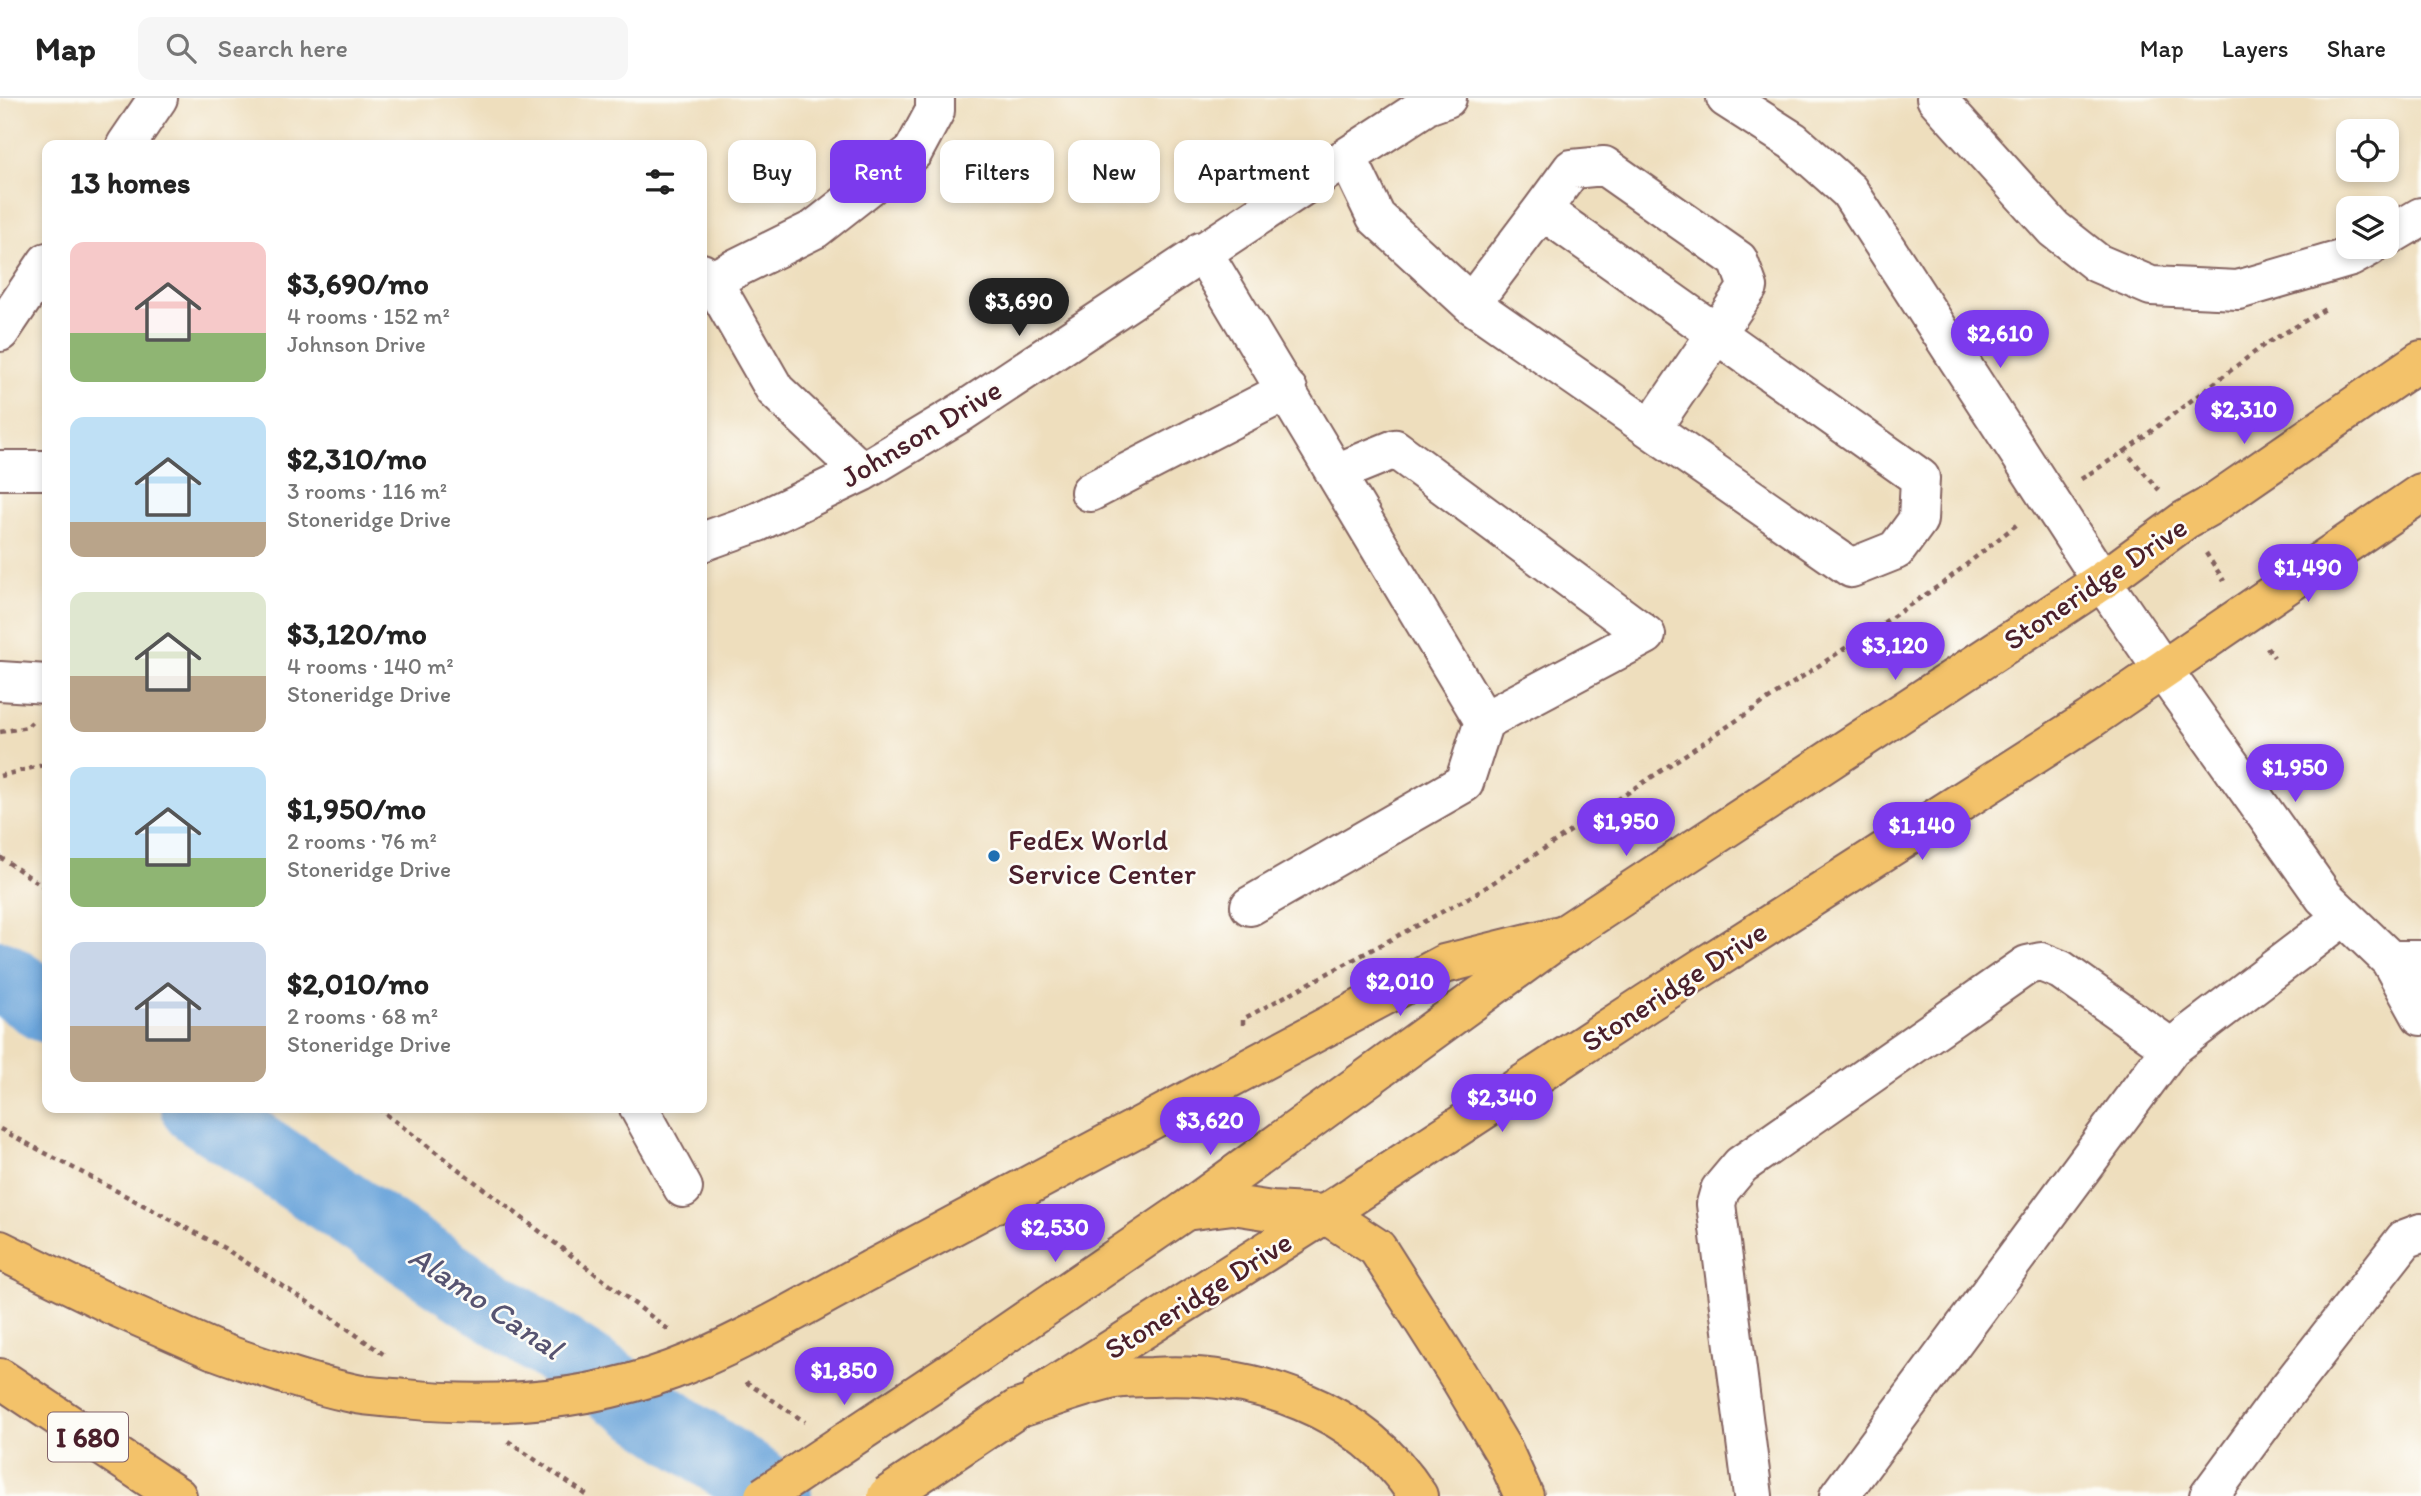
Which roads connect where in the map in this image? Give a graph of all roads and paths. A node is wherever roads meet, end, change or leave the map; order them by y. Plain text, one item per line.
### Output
1 (158, 98) edge
2 (935, 98) edge
3 (1447, 98) edge
4 (1726, 98) edge
5 (1936, 98) edge
6 (1403, 108) edge
7 (129, 140) edge
8 (1347, 156) junction
9 (1542, 210) junction
10 (2421, 217) edge
11 (2399, 230) edge
12 (1202, 251) junction
13 (2344, 259) edge
14 (42, 269) edge
15 (707, 278) edge
16 (707, 282) edge
17 (1472, 304) junction
18 (2332, 305) dead end
19 (0, 332) edge
20 (1716, 334) junction
21 (2421, 360) edge
22 (1288, 390) junction
23 (1651, 429) junction
24 (2125, 451) dead end
25 (0, 470) edge
26 (42, 470) edge
27 (862, 472) junction
28 (1336, 473) junction
29 (1090, 492) dead end
30 (2421, 493) edge
31 (707, 540) edge
32 (1978, 554) dead end
33 (2102, 581) junction
34 (2163, 670) junction
35 (0, 681) edge
36 (42, 684) edge
37 (1484, 721) junction
38 (42, 765) edge
39 (0, 776) edge
40 (0, 857) edge
41 (42, 886) edge
42 (1250, 906) dead end
43 (2344, 916) junction
44 (1565, 934) junction
45 (2406, 960) edge
46 (2421, 1016) edge
47 (1242, 1028) dead end
48 (2171, 1048) junction
49 (384, 1113) edge
50 (642, 1113) edge
51 (0, 1129) edge
52 (683, 1188) dead end
53 (1185, 1211) junction
54 (1325, 1214) junction
55 (2421, 1233) edge
56 (0, 1250) edge
57 (678, 1336) dead end
58 (388, 1357) dead end
59 (0, 1378) edge
60 (746, 1381) dead end
61 (1017, 1409) junction
62 (813, 1427) dead end
63 (499, 1436) dead end
64 (177, 1496) edge
65 (588, 1496) edge
66 (764, 1496) edge
67 (887, 1496) edge
68 (1418, 1496) edge
69 (1524, 1496) edge
70 (1753, 1496) edge
71 (1839, 1496) edge
72 (2209, 1496) edge

1 - 7 street
2 - 15 street
3 - 6 street, Johnson Drive
4 - 33 street
5 - 13 street
6 - 8 street, Johnson Drive
8 - 12 street, Johnson Drive
8 - 17 street
9 - 17 street
9 - 20 street
9 - 20 street
10 - 11 street
12 - 22 street
12 - 27 street, Johnson Drive
14 - 19 street
16 - 27 street
17 - 23 street
18 - 24 path
20 - 23 street
20 - 23 street
21 - 33 main road, Stoneridge Drive
22 - 28 street
22 - 29 street
25 - 26 street
27 - 31 street, Johnson Drive
28 - 37 street
28 - 37 street
30 - 34 main road, Stoneridge Drive
32 - 47 path
33 - 34 street
33 - 44 main road, Stoneridge Drive
34 - 43 street
34 - 54 main road, Stoneridge Drive
35 - 36 street
37 - 42 street
38 - 39 path
40 - 41 path
43 - 45 street
43 - 48 street
44 - 53 main road, Stoneridge Drive
44 - 56 main road, bridge
45 - 46 street
48 - 70 street
48 - 71 street
49 - 57 path
50 - 52 street
51 - 58 path
53 - 54 main road
53 - 66 main road, Stoneridge Drive, bridge
54 - 61 main road, Stoneridge Drive
54 - 69 main road
55 - 72 street
59 - 64 main road, I 680
60 - 62 path
61 - 67 main road, Stoneridge Drive, bridge
61 - 68 main road
63 - 65 path

